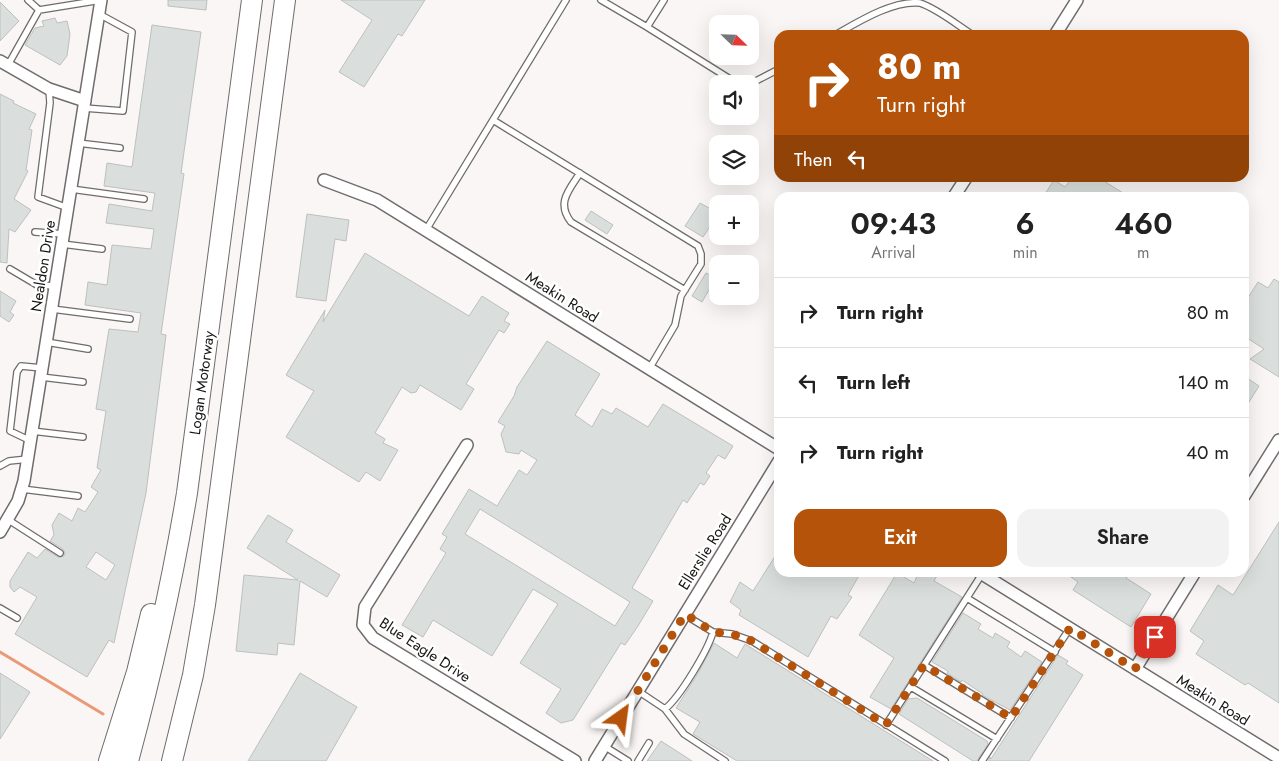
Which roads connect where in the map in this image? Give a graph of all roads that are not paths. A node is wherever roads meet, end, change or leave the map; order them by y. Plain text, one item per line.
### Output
1 (28, 0) edge
2 (101, 0) edge
3 (252, 0) edge
4 (285, 0) edge
5 (566, 0) edge
6 (601, 0) edge
7 (664, 0) edge
8 (1077, 0) edge
9 (39, 10) junction
10 (99, 14) junction
11 (647, 28) junction
12 (843, 30) edge
13 (966, 30) edge
14 (1058, 30) edge
15 (4, 63) edge
16 (774, 72) edge
17 (723, 75) edge
18 (759, 79) edge
19 (50, 89) junction
20 (84, 105) junction
21 (493, 120) junction
22 (78, 143) junction
23 (120, 148) dead end
24 (580, 173) junction
25 (324, 180) dead end
26 (71, 188) junction
27 (144, 199) dead end
28 (68, 208) junction
29 (426, 230) junction
30 (35, 232) dead end
31 (63, 239) junction
32 (102, 249) dead end
33 (10, 270) dead end
34 (56, 286) junction
35 (685, 290) junction
36 (52, 309) junction
37 (130, 319) dead end
38 (46, 342) junction
39 (88, 348) dead end
40 (649, 369) junction
41 (42, 372) junction
42 (83, 382) dead end
43 (197, 422) junction
44 (32, 436) junction
45 (83, 437) dead end
46 (1279, 440) edge
47 (467, 445) dead end
48 (774, 446) edge
49 (28, 459) junction
50 (0, 466) edge
51 (774, 469) edge
52 (1249, 488) edge
53 (22, 489) junction
54 (78, 496) dead end
55 (7, 519) junction
56 (0, 532) edge
57 (60, 553) dead end
58 (978, 577) edge
59 (987, 577) edge
60 (1192, 577) edge
61 (967, 598) junction
62 (0, 608) edge
63 (685, 614) junction
64 (17, 618) dead end
65 (1070, 628) junction
66 (713, 632) junction
67 (1054, 652) junction
68 (924, 665) junction
69 (1135, 669) junction
70 (911, 687) junction
71 (638, 691) junction
72 (665, 709) junction
73 (1011, 718) junction
74 (886, 725) junction
75 (997, 739) junction
76 (649, 743) dead end
77 (604, 746) junction
78 (1279, 758) edge
79 (109, 761) edge
80 (128, 761) edge
81 (172, 761) edge
82 (575, 761) edge
83 (595, 761) edge
84 (628, 761) edge
85 (638, 761) edge
86 (725, 761) edge
87 (945, 761) edge
88 (982, 761) edge

1 - 9 lane
2 - 9 lane
2 - 10 street, Nealdon Drive
3 - 43 highway, Logan Motorway
4 - 81 highway
5 - 21 lane
6 - 11 lane
7 - 11 lane
8 - 14 street
9 - 15 lane
10 - 20 street, Nealdon Drive
10 - 20 lane
11 - 17 lane
12 - 13 lane
15 - 19 street
16 - 18 lane
19 - 20 street
19 - 28 lane
20 - 22 street, Nealdon Drive
21 - 24 lane
21 - 29 lane
22 - 23 lane
22 - 26 street, Nealdon Drive
24 - 35 lane
24 - 35 lane
25 - 29 street, Meakin Road
26 - 27 lane
26 - 28 street, Nealdon Drive
28 - 31 street, Nealdon Drive
29 - 40 street, Meakin Road
30 - 31 lane
31 - 32 lane
31 - 34 street, Nealdon Drive
33 - 34 lane
34 - 36 street, Nealdon Drive
35 - 40 lane
36 - 37 lane
36 - 38 street, Nealdon Drive
38 - 39 lane
38 - 41 street, Nealdon Drive
40 - 48 street, Meakin Road
41 - 42 lane
41 - 44 street, Nealdon Drive
41 - 44 lane
43 - 79 highway
43 - 80 highway, Logan Motorway
44 - 45 lane
44 - 49 street, Nealdon Drive
46 - 52 street
47 - 82 street, Blue Eagle Drive
49 - 50 lane
49 - 53 street, Nealdon Drive
51 - 63 street, Ellerslie Road
53 - 54 lane
53 - 55 street, Nealdon Drive
55 - 56 street, Nealdon Drive
55 - 57 lane
58 - 61 lane
59 - 65 street, Meakin Road
60 - 69 street
61 - 67 lane
61 - 68 lane
62 - 64 lane
63 - 66 lane
63 - 71 street, Ellerslie Road
65 - 67 lane
65 - 69 street, Meakin Road
66 - 72 lane
66 - 74 lane
67 - 73 lane
68 - 70 lane
68 - 73 lane
69 - 78 street, Meakin Road
70 - 74 lane
70 - 75 lane
71 - 72 lane
71 - 77 street, Ellerslie Road
72 - 86 lane
73 - 75 lane
74 - 87 lane
75 - 88 lane
76 - 85 lane
77 - 83 street, Ellerslie Road
77 - 84 lane

